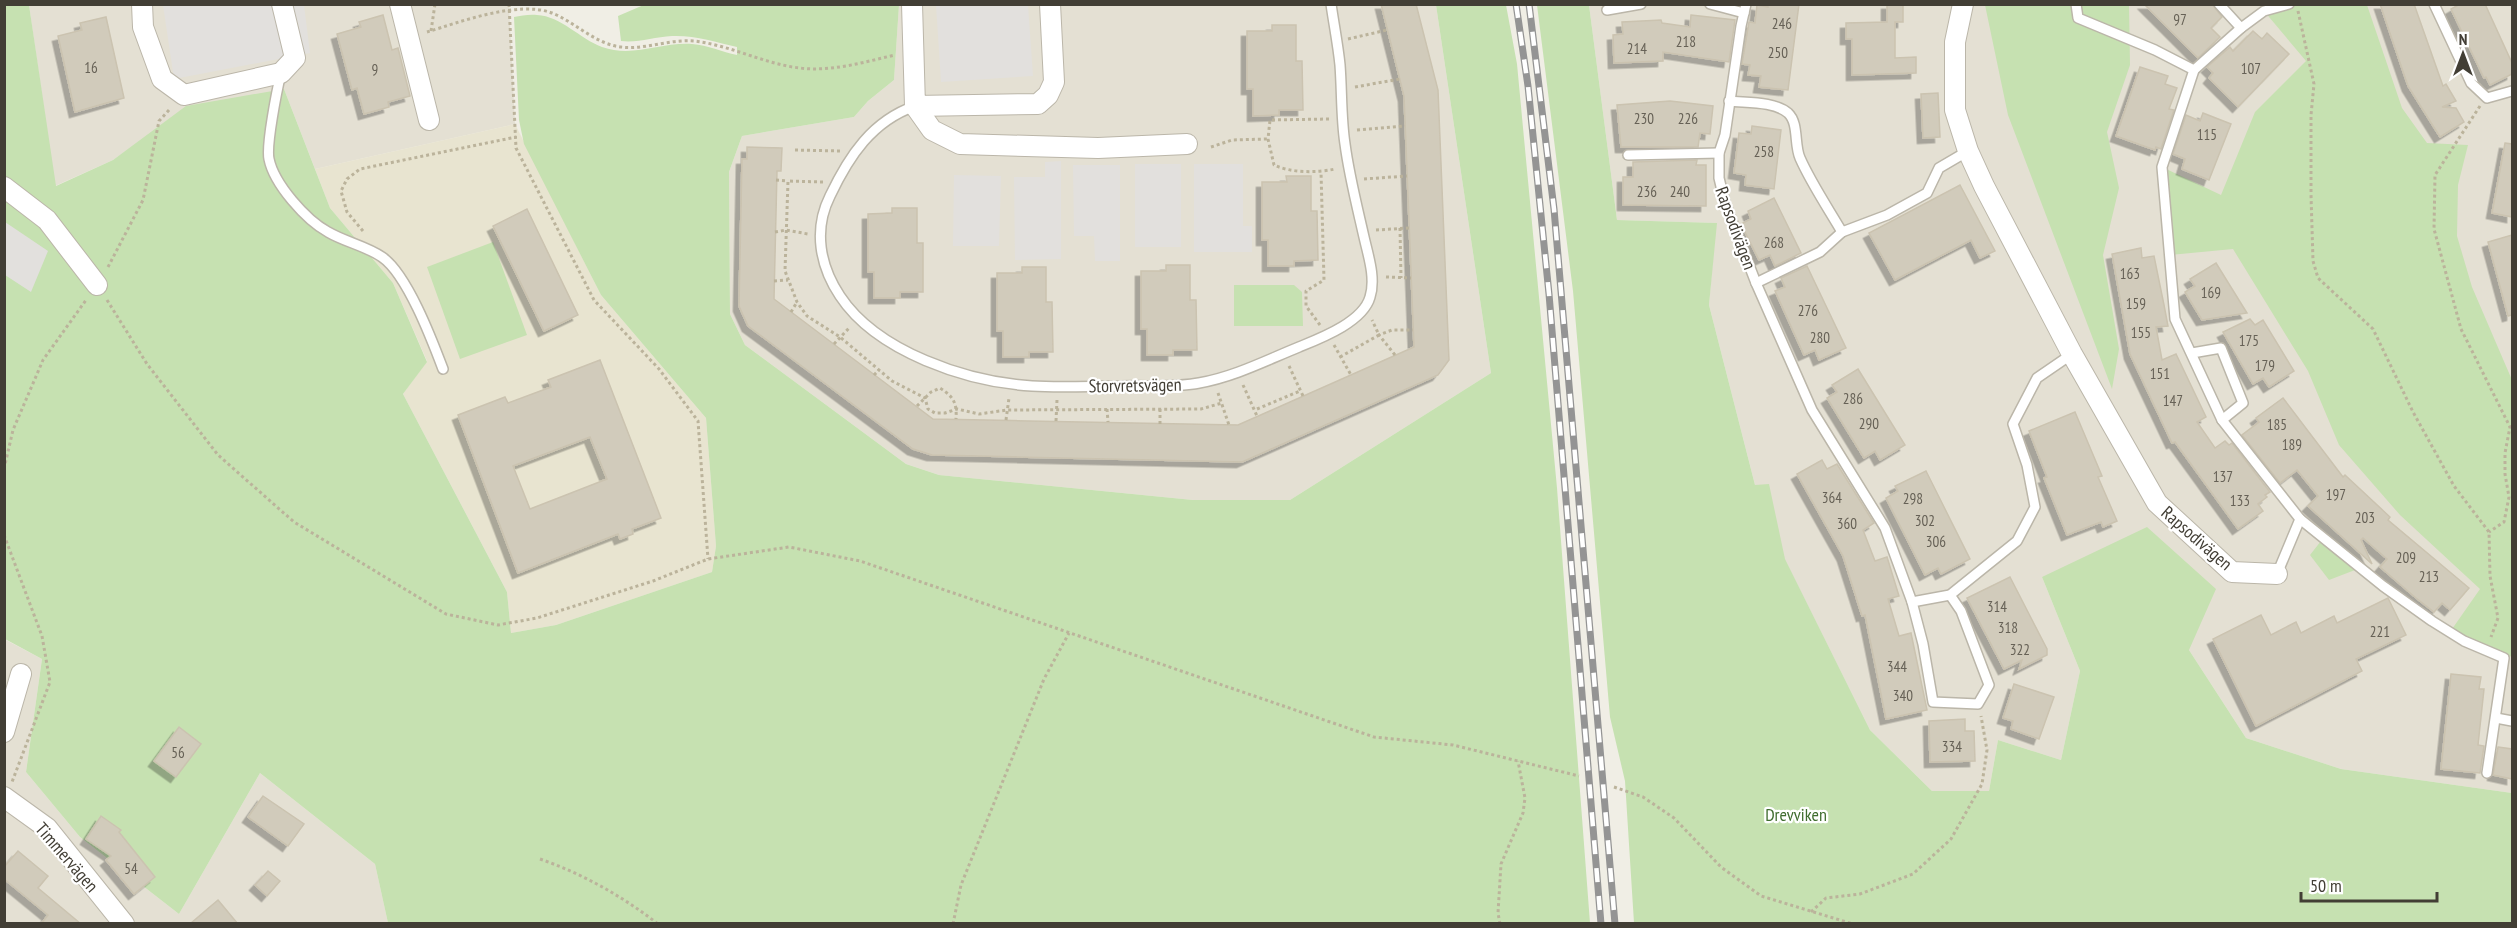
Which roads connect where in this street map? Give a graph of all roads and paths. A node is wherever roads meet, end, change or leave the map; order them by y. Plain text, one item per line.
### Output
1 (142, 4) edge
2 (400, 4) edge
3 (435, 4) edge
4 (509, 4) edge
5 (912, 4) edge
6 (1050, 4) edge
7 (1331, 4) edge
8 (1641, 4) edge
9 (1710, 4) edge
10 (1963, 4) edge
11 (2076, 4) edge
12 (2218, 4) edge
13 (2289, 4) edge
14 (2297, 4) edge
15 (2434, 4) edge
16 (283, 9) edge
17 (1745, 9) edge
18 (1607, 10) dead end
19 (509, 11) junction
20 (2241, 28) junction
21 (1387, 30) dead end
22 (431, 31) junction
23 (408, 38) junction
24 (1337, 42) junction
25 (914, 51) junction
26 (2194, 70) junction
27 (281, 73) junction
28 (1400, 79) dead end
29 (1341, 89) junction
30 (2512, 91) edge
31 (184, 95) junction
32 (2486, 97) junction
33 (1729, 101) junction
34 (915, 106) junction
35 (1343, 119) junction
36 (429, 120) dead end
37 (1405, 126) dead end
38 (1343, 131) junction
39 (516, 137) junction
40 (1268, 139) junction
41 (1187, 144) dead end
42 (1210, 147) dead end
43 (795, 150) dead end
44 (1968, 151) junction
45 (854, 152) junction
46 (1719, 153) junction
47 (1628, 154) dead end
48 (1348, 165) junction
49 (1321, 172) junction
50 (1407, 176) dead end
51 (777, 180) dead end
52 (1351, 180) junction
53 (788, 181) dead end
54 (4, 187) edge
55 (1400, 228) junction
56 (1409, 228) dead end
57 (1362, 230) junction
58 (775, 232) dead end
59 (1842, 232) junction
60 (819, 236) junction
61 (382, 257) junction
62 (1371, 276) junction
63 (1401, 278) junction
64 (1411, 278) dead end
65 (788, 280) dead end
66 (774, 281) dead end
67 (1756, 283) junction
68 (97, 285) junction
69 (797, 302) dead end
70 (1365, 308) junction
71 (791, 312) dead end
72 (858, 319) junction
73 (1413, 330) dead end
74 (1328, 335) junction
75 (1379, 335) junction
76 (834, 344) dead end
77 (1283, 353) junction
78 (2192, 353) junction
79 (2072, 354) junction
80 (1395, 356) dead end
81 (1341, 357) junction
82 (443, 369) dead end
83 (879, 370) dead end
84 (1237, 372) junction
85 (874, 375) dead end
86 (1351, 375) dead end
87 (1214, 379) junction
88 (1011, 384) junction
89 (1058, 386) junction
90 (1300, 391) junction
91 (1304, 396) dead end
92 (1222, 403) junction
93 (917, 406) dead end
94 (957, 409) junction
95 (1160, 409) junction
96 (1007, 410) junction
97 (1057, 410) junction
98 (1107, 410) junction
99 (1257, 410) dead end
100 (1257, 416) dead end
101 (956, 419) dead end
102 (1006, 420) dead end
103 (2222, 420) junction
104 (1056, 421) dead end
105 (1108, 422) dead end
106 (1160, 424) dead end
107 (1230, 425) dead end
108 (4, 469) edge
109 (2300, 519) junction
110 (2489, 532) junction
111 (708, 560) junction
112 (2277, 574) joint
113 (1950, 595) junction
114 (1912, 602) junction
115 (1069, 633) junction
116 (2487, 650) junction
117 (2508, 657) edge
118 (21, 674) dead end
119 (1978, 704) junction
120 (2496, 718) junction
121 (2512, 721) edge
122 (4, 732) edge
123 (1518, 761) junction
124 (2487, 773) dead end
125 (1579, 776) dead end
126 (1614, 787) dead end
127 (8, 792) edge
128 (540, 859) dead end
129 (1811, 912) junction
130 (124, 924) edge
131 (658, 924) edge
132 (953, 924) edge
133 (1500, 924) edge
134 (1853, 924) edge

1 - 31 street
2 - 23 street
3 - 22 path
4 - 19 path
5 - 25 street
6 - 34 street, Storvretsvägen
7 - 24 lane
8 - 18 lane
9 - 17 lane, Rapsodivägen
10 - 44 street, Rapsodivägen
11 - 26 lane
12 - 20 lane
13 - 20 lane
14 - 110 path
15 - 32 lane
16 - 27 street
17 - 33 lane, Rapsodivägen
19 - 22 path
19 - 25 path
19 - 39 path
20 - 26 lane
21 - 24 path
22 - 23 path
23 - 36 street
24 - 29 lane
25 - 34 street
26 - 78 lane
27 - 31 street
27 - 61 lane
28 - 29 path
29 - 35 lane
30 - 32 lane
31 - 68 path
32 - 110 path
33 - 46 lane, Rapsodivägen
33 - 59 lane
34 - 41 street
34 - 45 lane, Storvretsvägen
35 - 38 lane
35 - 40 path
37 - 38 path
38 - 48 lane
39 - 61 path
39 - 111 path
40 - 42 path
40 - 49 path
43 - 45 path
44 - 59 lane, Rapsodivägen
44 - 79 street, Rapsodivägen
45 - 60 lane, Storvretsvägen
46 - 47 lane
46 - 67 lane, Rapsodivägen
48 - 49 path
48 - 52 lane
49 - 74 path
50 - 52 path
51 - 53 path
52 - 57 lane
54 - 68 street
55 - 56 path
55 - 57 path
55 - 63 path
57 - 62 lane
58 - 60 path
59 - 67 lane, Rapsodivägen
60 - 72 lane, Storvretsvägen
61 - 82 lane
62 - 63 path
62 - 70 lane
63 - 64 path
65 - 66 path
67 - 114 lane, Rapsodivägen
68 - 108 path
68 - 111 path
69 - 71 path
70 - 74 lane, Storvretsvägen
70 - 75 path
72 - 76 path
72 - 88 lane, Storvretsvägen
73 - 75 path
74 - 77 lane, Storvretsvägen
74 - 81 path
75 - 80 path
75 - 81 path
77 - 84 lane, Storvretsvägen
77 - 90 path
78 - 103 lane
78 - 103 lane
79 - 112 street, Rapsodivägen
79 - 113 lane
81 - 86 path
83 - 85 path
84 - 87 lane, Storvretsvägen
84 - 100 path
87 - 89 lane, Storvretsvägen
87 - 92 path
88 - 89 lane, Storvretsvägen
88 - 96 path
89 - 97 path
90 - 91 path
90 - 99 path
92 - 95 path
92 - 107 path
93 - 94 path
94 - 96 path
94 - 101 path
95 - 98 path
95 - 106 path
96 - 97 path
96 - 102 path
97 - 98 path
97 - 104 path
98 - 105 path
103 - 109 lane
109 - 112 lane, Rapsodivägen
109 - 116 lane
110 - 116 path
111 - 115 path
113 - 114 lane
113 - 119 lane
114 - 119 lane, Rapsodivägen
115 - 123 path
115 - 132 path
116 - 117 lane
117 - 120 lane
118 - 122 street
119 - 129 path
120 - 121 lane
120 - 124 lane
123 - 125 path
123 - 133 path
126 - 129 path
127 - 130 street, Timmervägen
128 - 131 path
129 - 134 path

